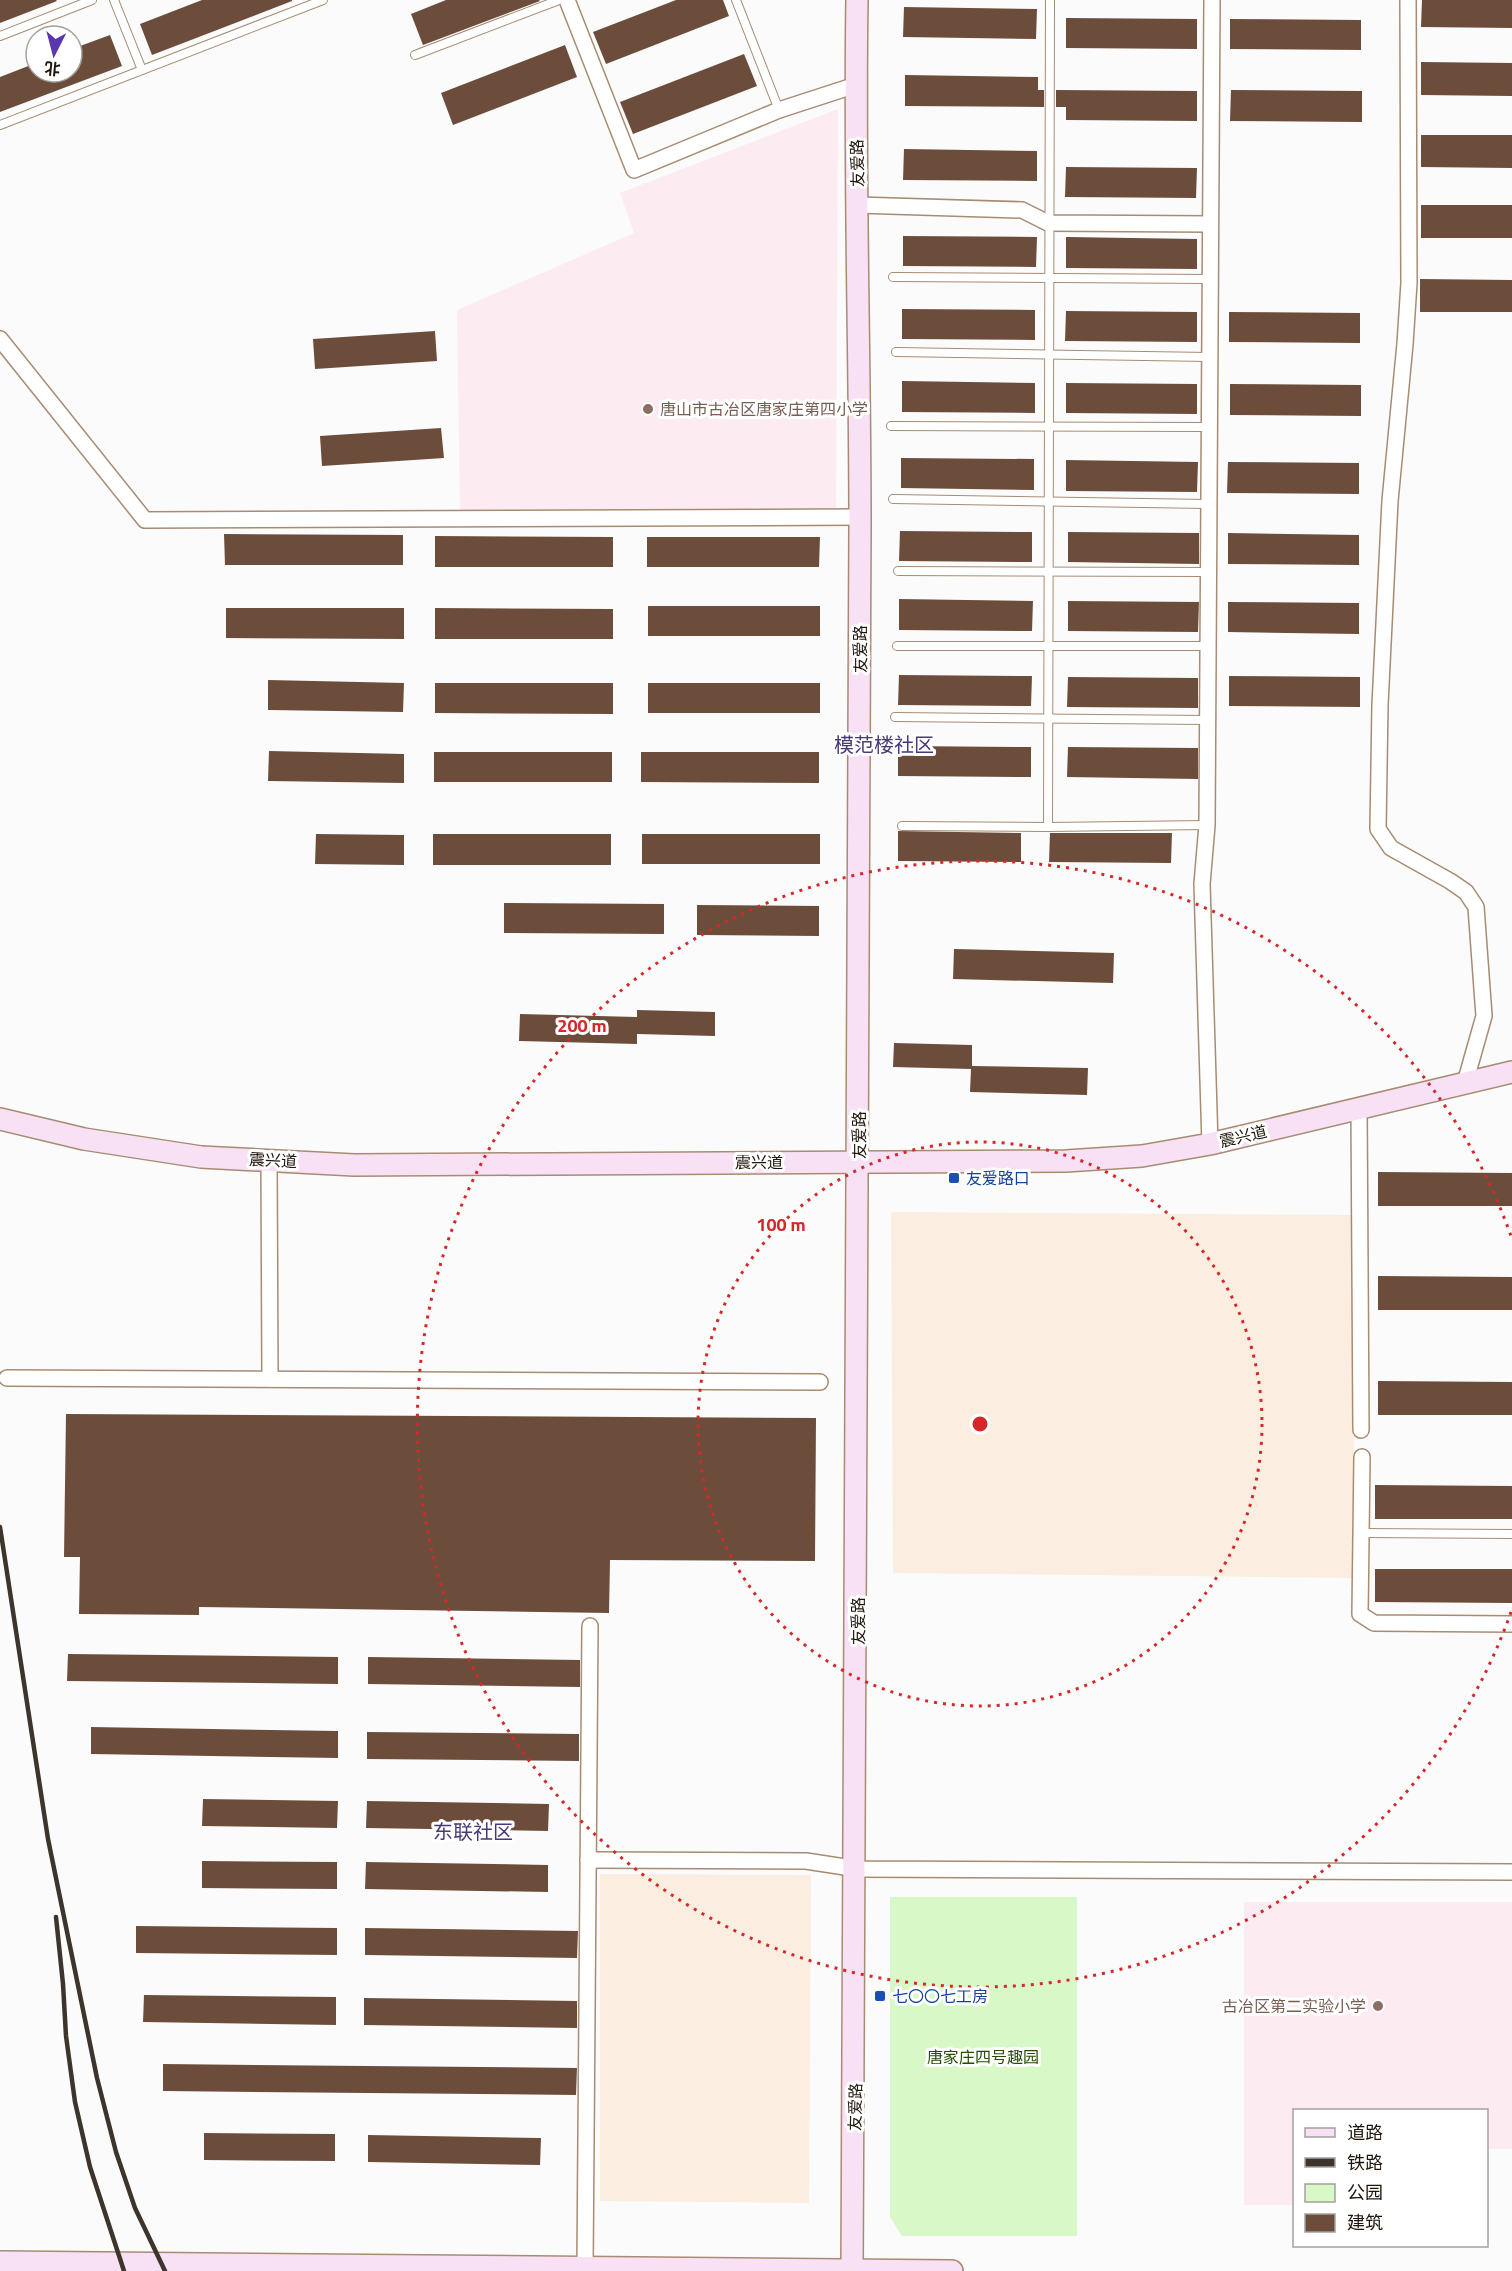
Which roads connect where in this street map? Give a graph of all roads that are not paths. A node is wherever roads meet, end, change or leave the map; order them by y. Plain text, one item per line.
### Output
1 (92, 0) edge
2 (114, 0) edge
3 (323, 0) edge
4 (559, 0) edge
5 (567, 0) edge
6 (736, 0) edge
7 (857, 0) edge
8 (1050, 0) edge
9 (1212, 0) edge
10 (1408, 0) edge
11 (0, 36) edge
12 (415, 56) dead end
13 (142, 70) junction
14 (856, 85) junction
15 (779, 110) junction
16 (0, 125) edge
17 (857, 205) junction
18 (1048, 223) junction
19 (1210, 224) junction
20 (892, 277) dead end
21 (1048, 278) junction
22 (1210, 279) junction
23 (0, 339) edge
24 (896, 352) dead end
25 (1048, 354) junction
26 (1209, 357) junction
27 (891, 426) dead end
28 (1048, 426) junction
29 (1209, 427) junction
30 (892, 499) dead end
31 (1048, 502) junction
32 (1208, 504) junction
33 (860, 517) junction
34 (898, 571) dead end
35 (1048, 571) junction
36 (1208, 572) junction
37 (897, 646) dead end
38 (1048, 646) junction
39 (1208, 646) junction
40 (895, 717) dead end
41 (1048, 718) junction
42 (1207, 720) junction
43 (1207, 825) junction
44 (902, 826) dead end
45 (1048, 827) junction
46 (1512, 1072) edge
47 (1465, 1083) junction
48 (1359, 1108) junction
49 (0, 1119) edge
50 (1210, 1144) junction
51 (269, 1160) junction
52 (859, 1162) junction
53 (6, 1378) dead end
54 (270, 1379) junction
55 (820, 1382) dead end
56 (1360, 1430) dead end
57 (1362, 1457) dead end
58 (1361, 1533) junction
59 (1512, 1533) edge
60 (1512, 1624) edge
61 (590, 1626) dead end
62 (588, 1860) junction
63 (858, 1869) junction
64 (1512, 1872) edge
65 (0, 2262) edge
66 (585, 2267) junction
67 (852, 2270) edge
68 (952, 2271) edge

1 - 11 lane
2 - 13 lane
3 - 13 lane
4 - 12 lane
5 - 15 street
6 - 15 lane
7 - 14 street, 友爱路
8 - 18 lane
9 - 19 street
10 - 47 street
13 - 16 lane
14 - 15 street
14 - 17 street, 友爱路
17 - 18 street
17 - 33 street, 友爱路
18 - 19 street
18 - 21 lane
19 - 22 street
20 - 21 lane
21 - 22 lane
21 - 25 lane
22 - 26 street
23 - 33 street
24 - 25 lane
25 - 26 lane
25 - 28 lane
26 - 29 street
27 - 28 lane
28 - 29 lane
28 - 31 lane
29 - 32 street
30 - 31 lane
31 - 32 lane
31 - 35 lane
32 - 36 street
33 - 52 street, 友爱路
34 - 35 lane
35 - 36 lane
35 - 38 lane
36 - 39 street
37 - 38 lane
38 - 39 lane
38 - 41 lane
39 - 42 street
40 - 41 lane
41 - 42 lane
41 - 45 lane
42 - 43 street
43 - 45 lane
43 - 50 street
44 - 45 lane
46 - 47 street, 震兴道
47 - 48 street, 震兴道
48 - 50 street, 震兴道
48 - 56 street
49 - 51 street, 震兴道
50 - 52 street, 震兴道
51 - 52 street, 震兴道
51 - 54 street
52 - 63 street, 友爱路
53 - 54 street
54 - 55 street
57 - 58 street
58 - 59 lane
58 - 60 street
61 - 62 street
62 - 63 street
62 - 66 street
63 - 64 street
63 - 67 street, 友爱路
65 - 66 street
66 - 67 street
67 - 68 street

